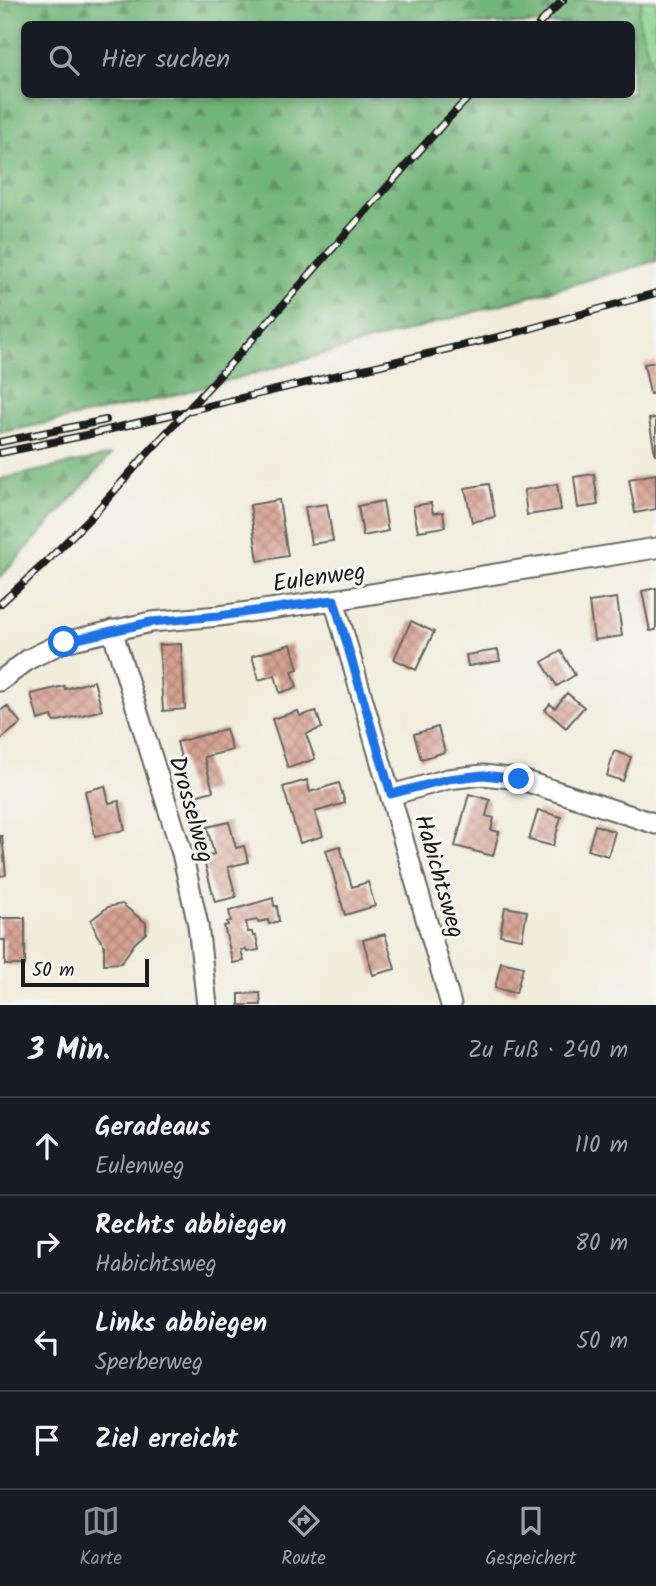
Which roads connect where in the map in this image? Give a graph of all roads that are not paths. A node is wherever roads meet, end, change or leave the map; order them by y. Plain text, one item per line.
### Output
1 (656, 548) edge
2 (334, 600) junction
3 (112, 630) junction
4 (0, 681) edge
5 (391, 794) junction
6 (656, 824) edge
7 (207, 1005) edge
8 (452, 1005) edge

1 - 2 street, Eulenweg
2 - 3 street, Eulenweg
2 - 5 street, Habichtsweg
3 - 4 street, Eulenweg
3 - 7 street, Drosselweg
5 - 6 street
5 - 8 street, Habichtsweg

